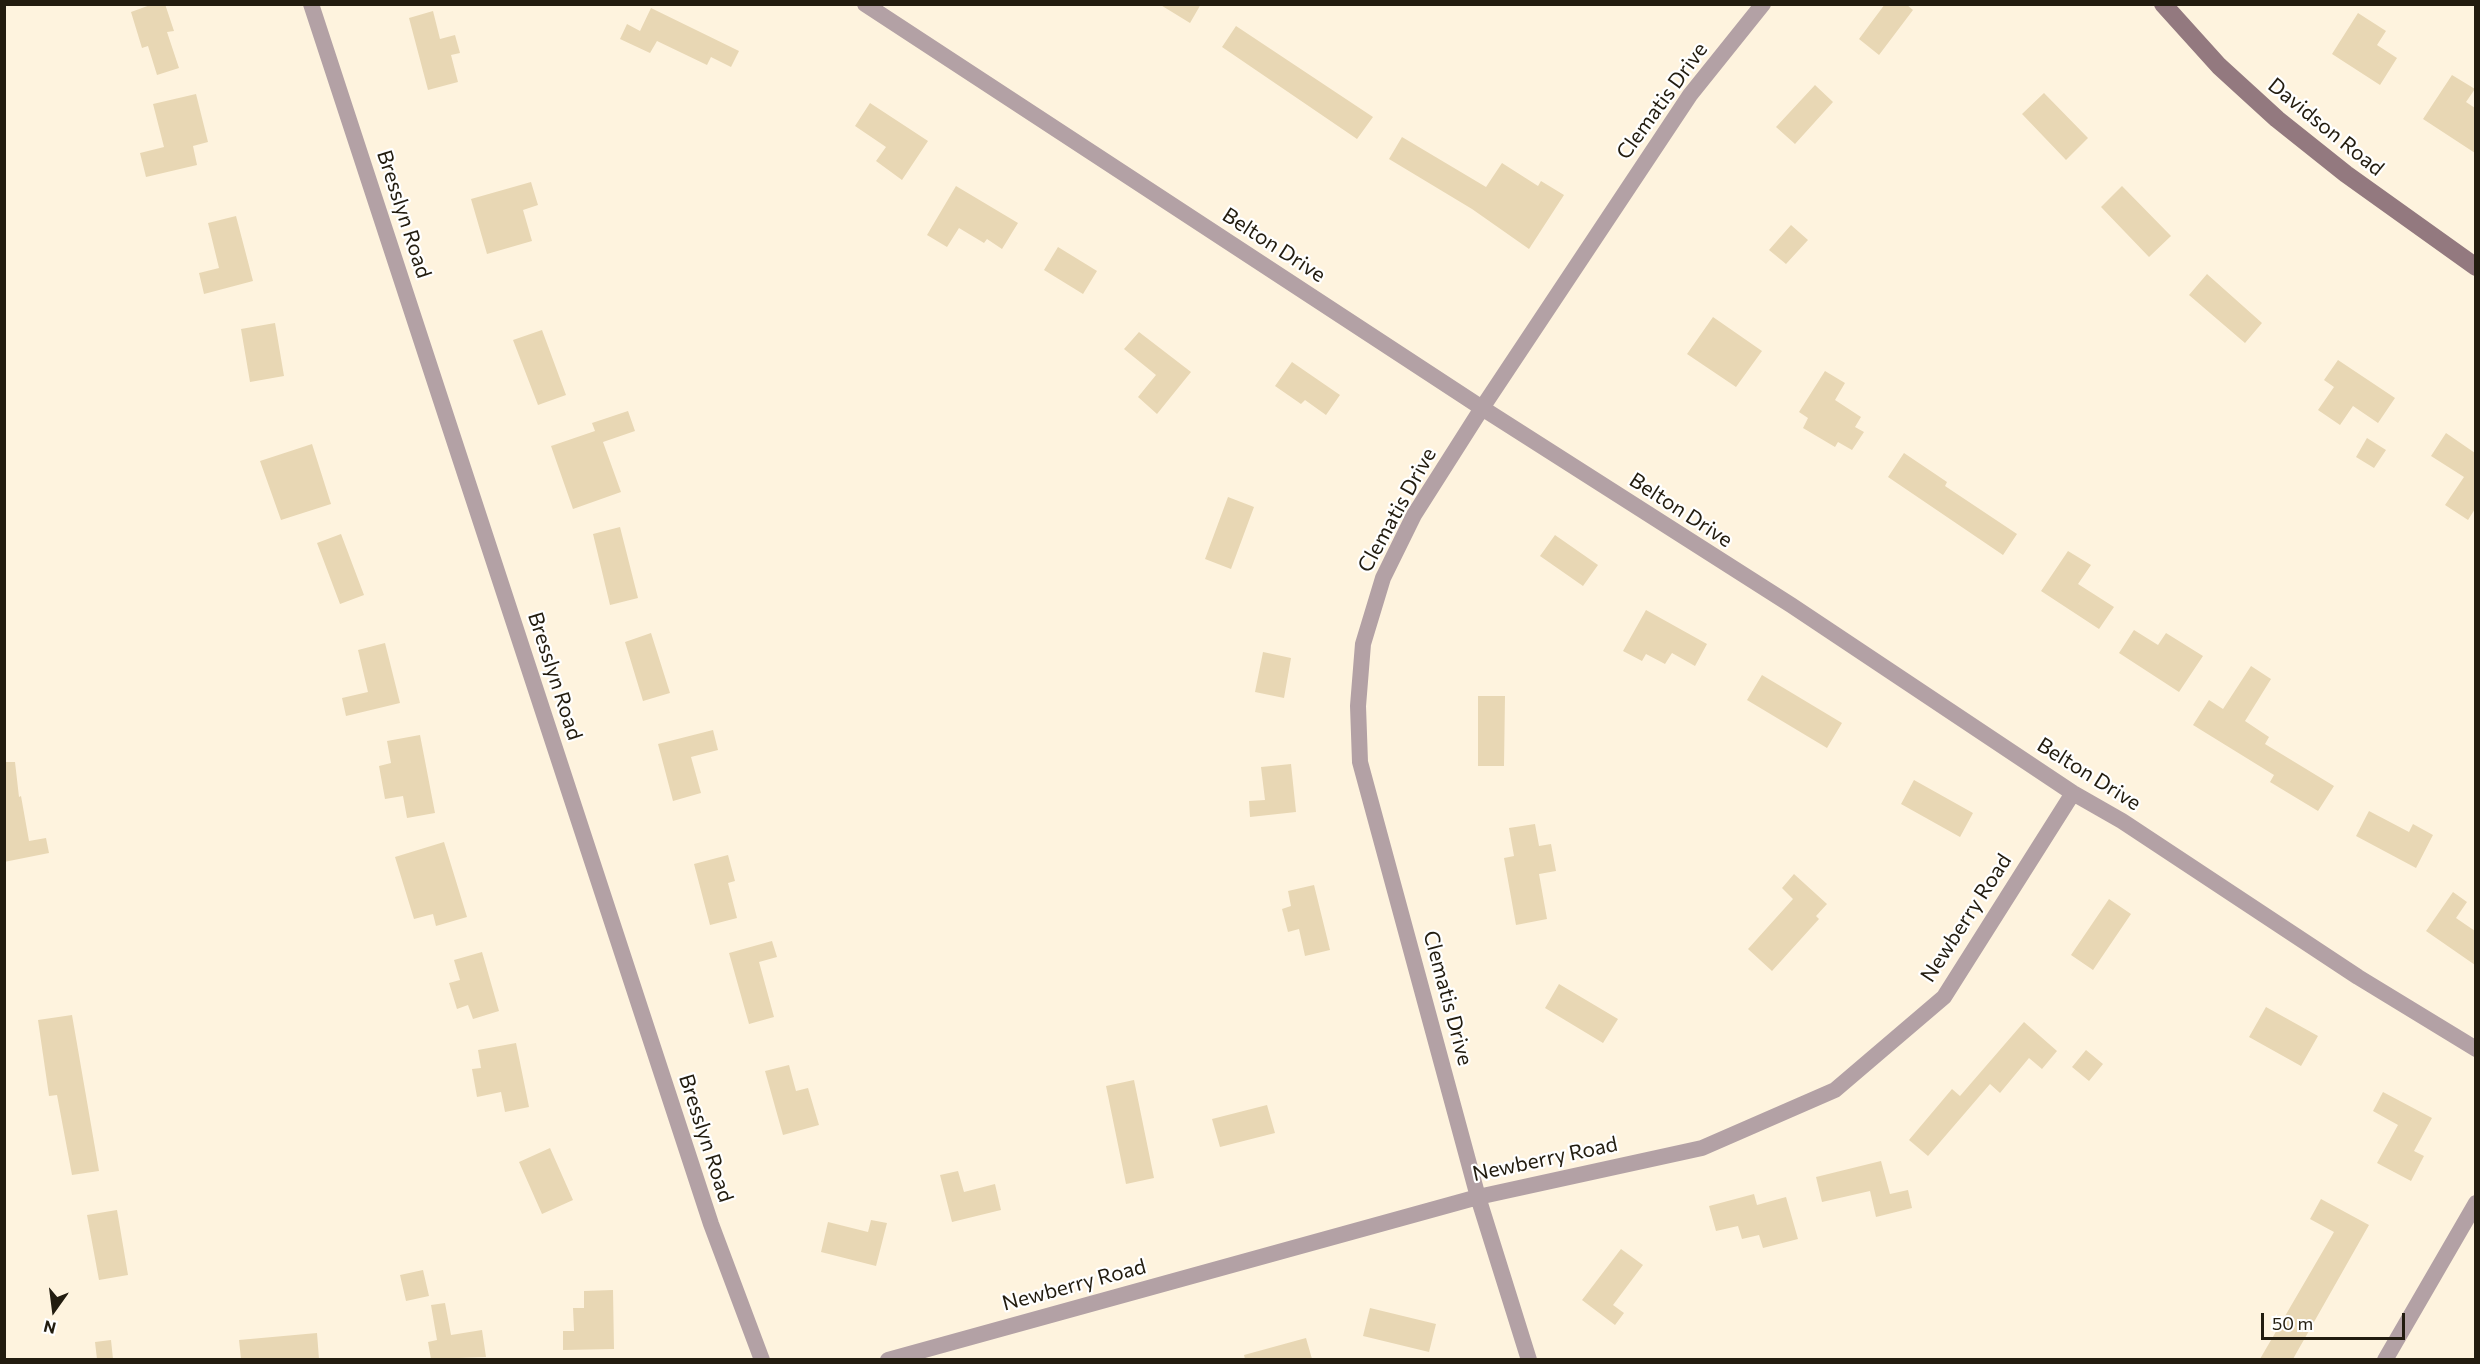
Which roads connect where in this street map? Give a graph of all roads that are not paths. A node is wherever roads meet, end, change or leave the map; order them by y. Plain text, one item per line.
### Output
1 (311, 4) edge
2 (866, 4) edge
3 (1763, 4) edge
4 (2163, 4) edge
5 (2475, 267) edge
6 (1482, 408) junction
7 (2073, 793) junction
8 (2475, 1049) edge
9 (1478, 1197) junction
10 (2475, 1203) edge
11 (762, 1359) edge
12 (888, 1359) edge
13 (1529, 1359) edge
14 (2385, 1359) edge

1 - 11 street, Bresslyn Road
2 - 6 street, Belton Drive
3 - 6 street, Clematis Drive
4 - 5 street, Davidson Road
6 - 7 street, Belton Drive
6 - 9 street, Clematis Drive
7 - 8 street, Belton Drive
7 - 9 street, Newberry Road
9 - 12 street, Newberry Road
9 - 13 street, Clematis Drive
10 - 14 street

